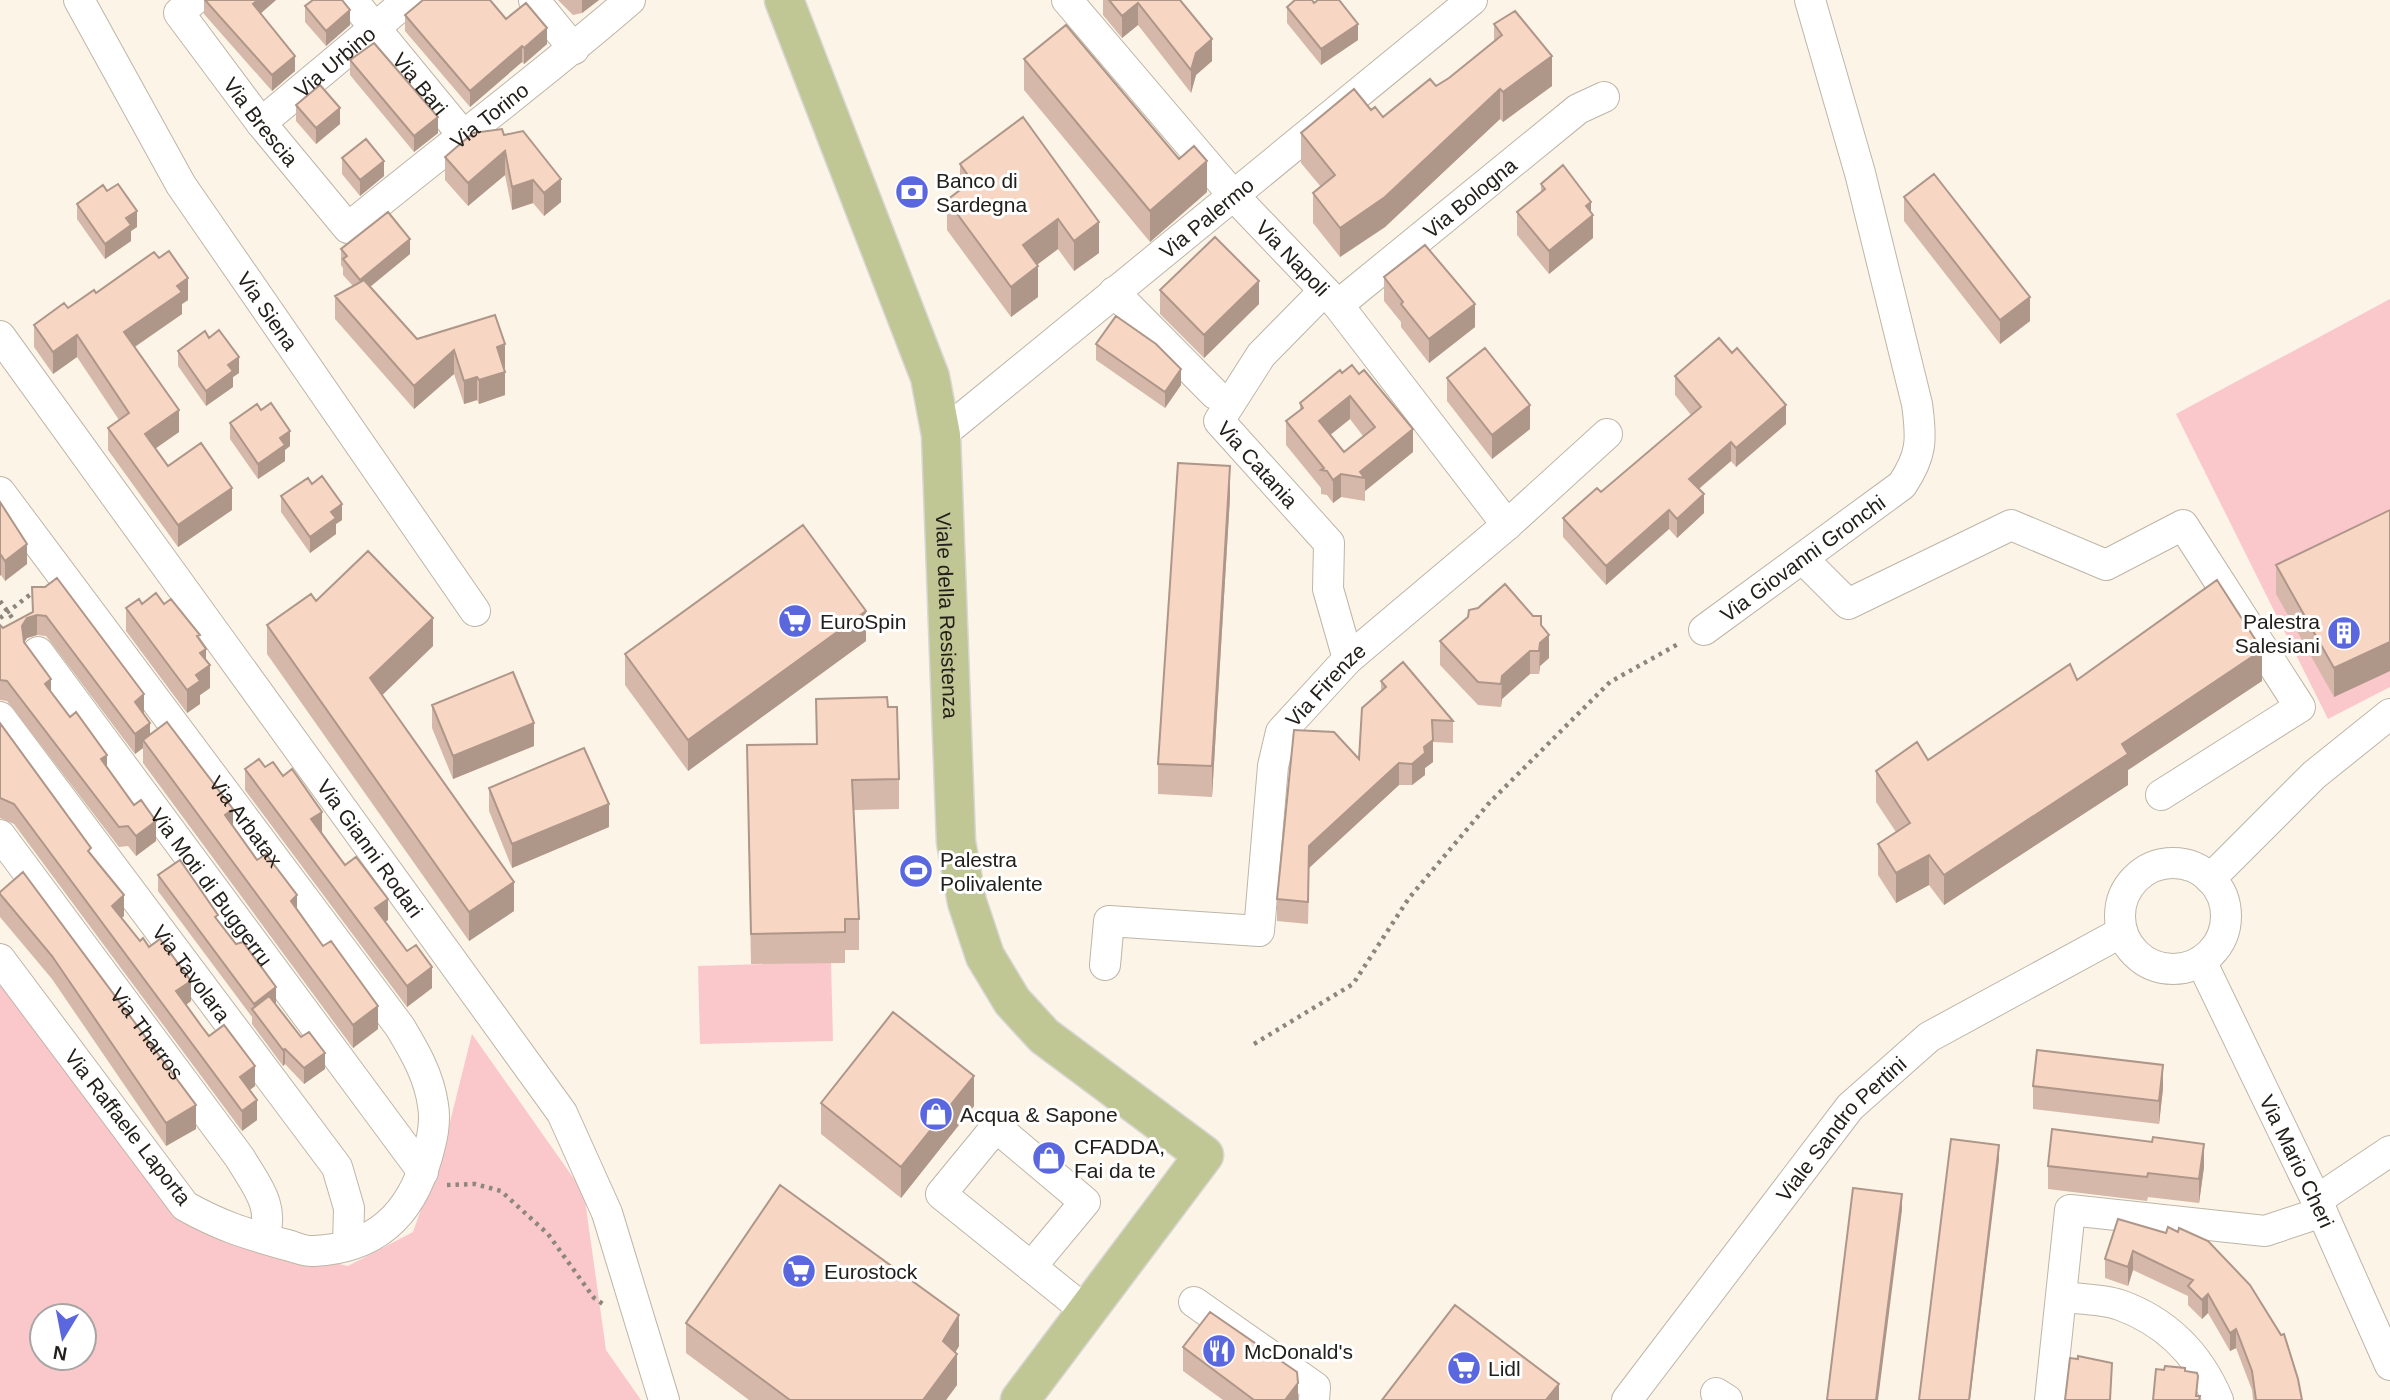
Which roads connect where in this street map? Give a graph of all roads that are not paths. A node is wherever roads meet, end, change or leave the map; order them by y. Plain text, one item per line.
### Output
1 (79, 0) edge
2 (352, 0) edge
3 (408, 0) edge
4 (534, 0) edge
5 (630, 0) edge
6 (784, 0) edge
7 (1067, 0) edge
8 (1472, 0) edge
9 (1810, 0) edge
10 (186, 6) edge
11 (376, 28) junction
12 (573, 49) junction
13 (1605, 97) dead end
14 (261, 123) junction
15 (462, 134) junction
16 (1233, 195) junction
17 (348, 228) joint
18 (1114, 292) junction
19 (1331, 298) junction
20 (0, 336) edge
21 (1215, 394) dead end
22 (1607, 434) dead end
23 (942, 435) junction
24 (0, 492) edge
25 (1507, 525) junction
26 (1804, 559) junction
27 (475, 611) dead end
28 (1704, 630) road end
29 (38, 652) road end
30 (1348, 659) junction
31 (2390, 714) edge
32 (0, 717) edge
33 (2161, 795) dead end
34 (0, 835) edge
35 (2210, 879) junction
36 (2122, 932) junction
37 (0, 959) edge
38 (2201, 961) junction
39 (1105, 965) dead end
40 (2390, 1150) edge
41 (419, 1182) junction
42 (2319, 1206) junction
43 (263, 1238) junction
44 (348, 1245) junction
45 (1031, 1267) junction
46 (2062, 1297) junction
47 (1194, 1302) dead end
48 (1086, 1311) junction
49 (2390, 1365) edge
50 (664, 1400) edge
51 (1020, 1400) edge
52 (1314, 1400) edge
53 (1627, 1400) edge
54 (2050, 1400) edge
55 (2218, 1400) edge

1 - 27 street, Via Siena
2 - 11 street, Via Bari
3 - 11 street, Via Urbino
4 - 12 street
5 - 12 street, Via Torino
6 - 23 main road, Viale della Resistenza
7 - 16 street, Via Napoli
8 - 16 street, Via Palermo
9 - 26 street, Via Giovanni Gronchi
10 - 14 street, Via Brescia
11 - 14 street, Via Urbino
11 - 15 street, Via Bari
12 - 15 street, Via Torino
13 - 19 street, Via Bologna
14 - 17 street, Via Brescia
15 - 17 street, Via Torino
16 - 18 street, Via Palermo
16 - 19 street, Via Napoli
18 - 21 street
18 - 23 street, Via Palermo
19 - 25 street, Via Napoli
19 - 30 street, Via Catania
20 - 50 street, Via Gianni Rodari
22 - 25 street, Via Firenze
23 - 48 main road, Viale della Resistenza
24 - 41 street, Via Arbatax
25 - 30 street, Via Firenze
26 - 28 street, Via Giovanni Gronchi
26 - 33 street
29 - 41 street, Via Moti di Buggerru
30 - 39 street, Via Firenze
31 - 35 street
32 - 44 street, Via Tavolara
34 - 43 street, Via Tharros
35 - 36 street
35 - 38 street
36 - 38 street
36 - 53 street, Viale Sandro Pertini
37 - 43 street, Via Raffaele Laporta
38 - 42 street, Via Mario Cheri
40 - 42 street
41 - 44 street, Via Raffaele Laporta
42 - 46 street
42 - 49 street, Via Mario Cheri
43 - 44 street, Via Raffaele Laporta
45 - 45 street
45 - 48 street
46 - 54 street
46 - 55 street
47 - 52 street
48 - 51 main road

